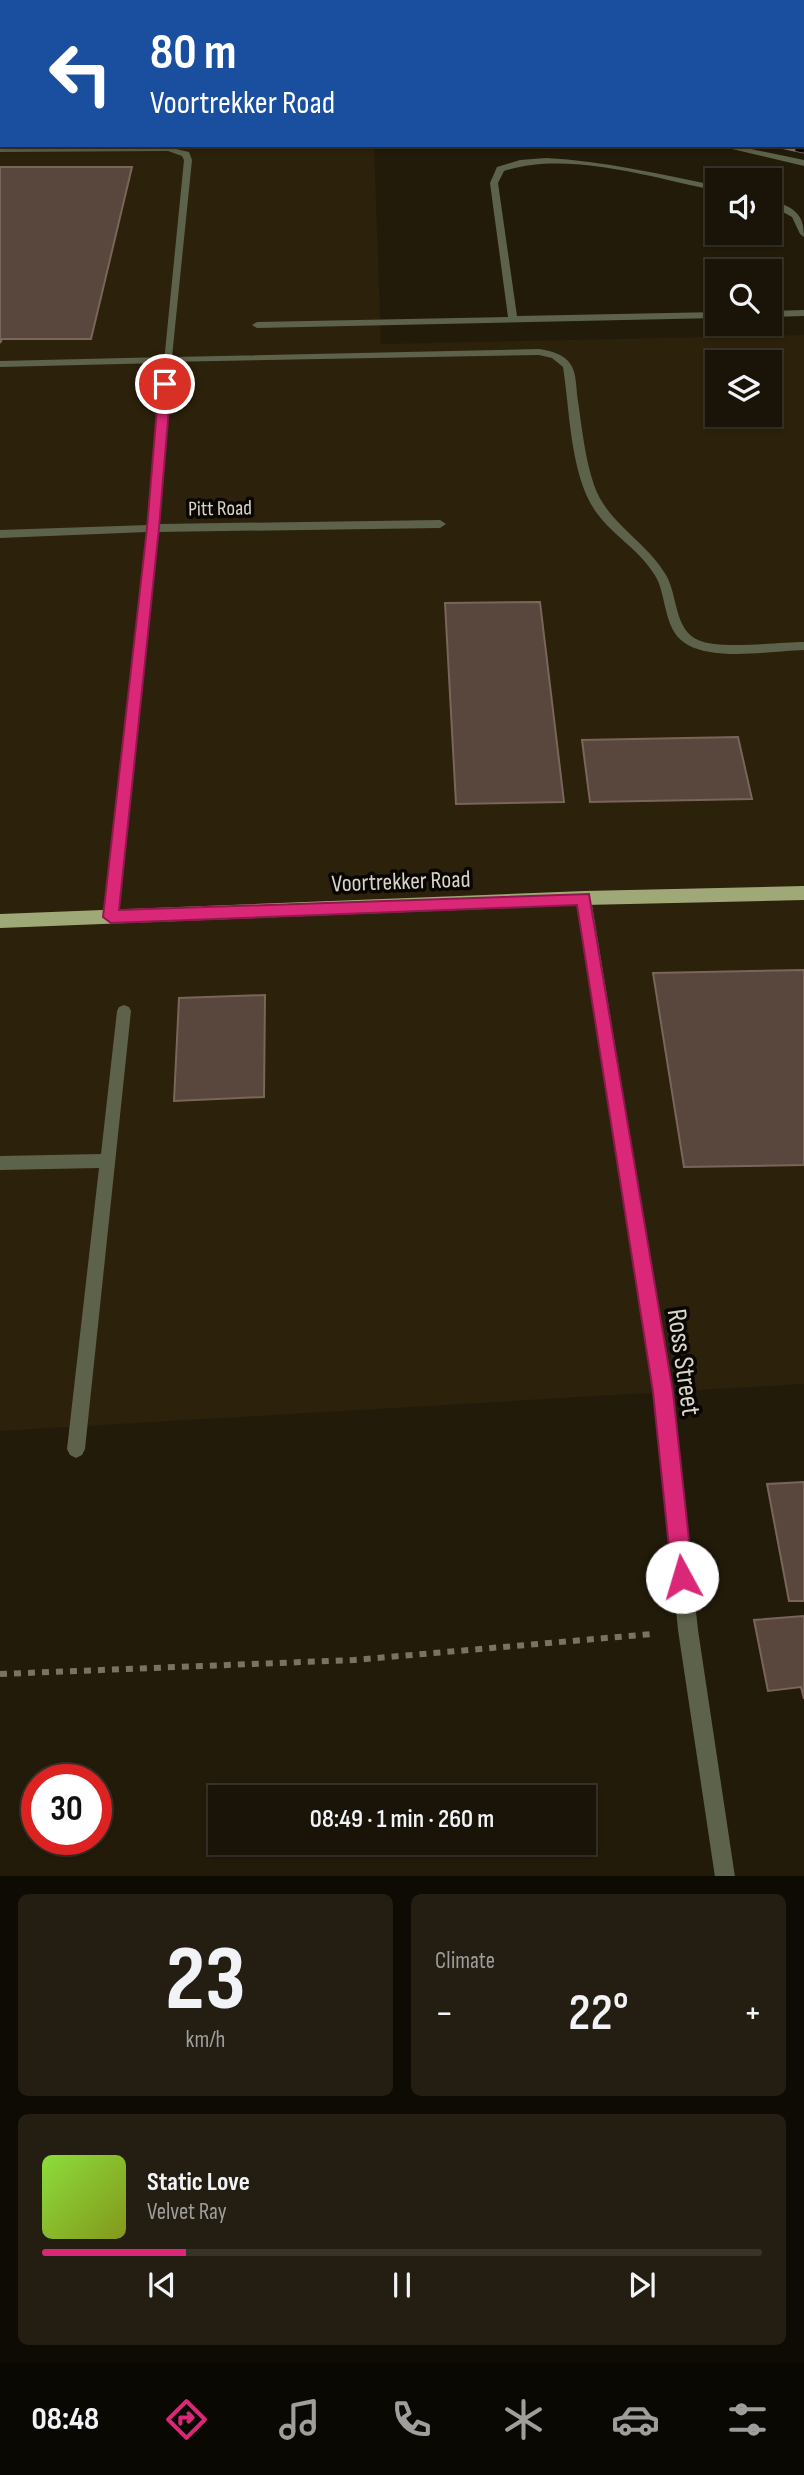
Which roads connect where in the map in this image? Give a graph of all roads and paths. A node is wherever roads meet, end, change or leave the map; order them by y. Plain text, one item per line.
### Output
1 (728, 147) edge
2 (0, 150) edge
3 (804, 163) edge
4 (705, 186) edge
5 (782, 208) edge
6 (804, 234) edge
7 (804, 313) edge
8 (782, 314) edge
9 (705, 315) edge
10 (513, 319) junction
11 (257, 325) dead end
12 (167, 360) junction
13 (0, 364) edge
14 (440, 524) dead end
15 (153, 528) junction
16 (0, 534) edge
17 (804, 646) edge
18 (804, 893) edge
19 (584, 898) junction
20 (111, 917) junction
21 (0, 921) edge
22 (124, 1011) dead end
23 (106, 1161) junction
24 (0, 1163) edge
25 (76, 1449) dead end
26 (688, 1630) junction
27 (0, 1674) edge
28 (725, 1876) edge

1 - 3 street
2 - 12 street
4 - 10 street
5 - 6 street
7 - 8 street
9 - 10 street
10 - 11 street
12 - 13 street
12 - 15 street
12 - 17 street
14 - 15 street, Pitt Road
15 - 16 street, Pitt Road
15 - 20 street
18 - 19 main road, Voortrekker Road
19 - 20 main road, Voortrekker Road
19 - 26 street, Ross Street
20 - 21 main road, Voortrekker Road
22 - 23 street
23 - 24 street
23 - 25 street
26 - 27 path
26 - 28 street, Ross Street

